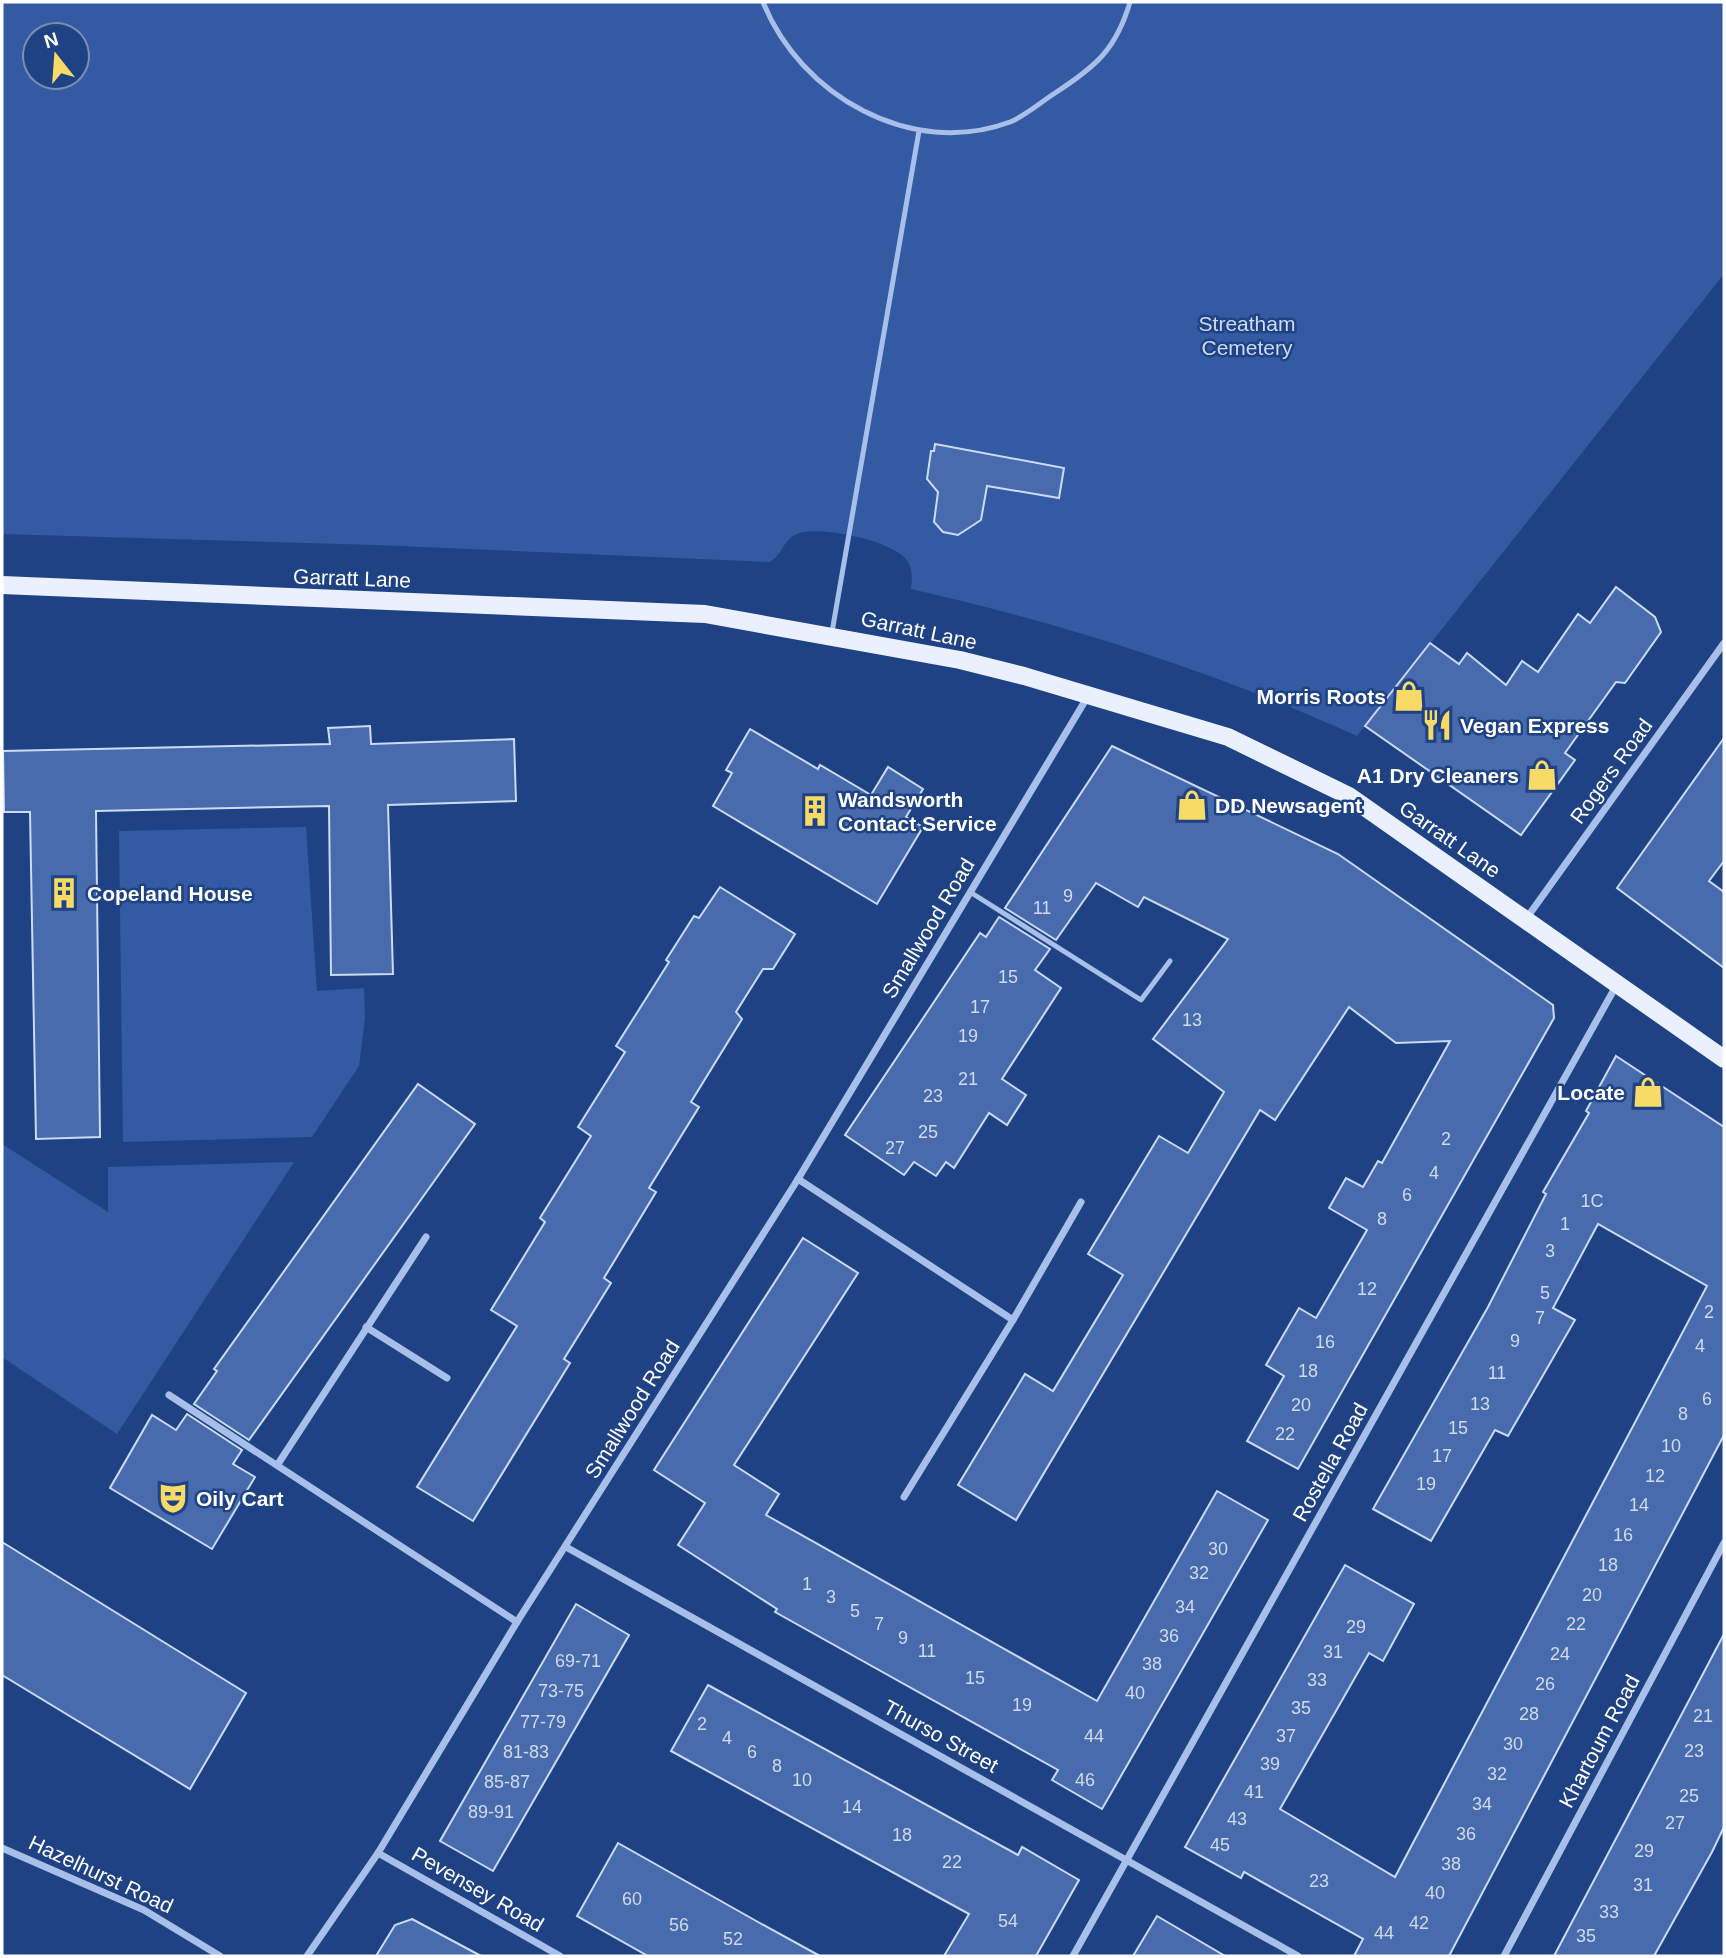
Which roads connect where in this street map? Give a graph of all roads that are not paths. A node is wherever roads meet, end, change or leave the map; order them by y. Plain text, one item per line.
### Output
1 (763, 2) edge
2 (1130, 2) edge
3 (919, 131) junction
4 (2, 585) edge
5 (831, 635) junction
6 (1724, 643) edge
7 (1088, 695) junction
8 (970, 892) junction
9 (1525, 920) junction
10 (1170, 961) dead end
11 (1617, 985) junction
12 (1724, 1059) edge
13 (798, 1179) junction
14 (1082, 1202) dead end
15 (426, 1237) dead end
16 (1013, 1320) junction
17 (366, 1327) junction
18 (447, 1378) dead end
19 (169, 1395) dead end
20 (278, 1464) junction
21 (904, 1497) dead end
22 (1724, 1543) edge
23 (566, 1546) junction
24 (517, 1622) junction
25 (2, 1848) edge
26 (378, 1853) junction
27 (1128, 1860) junction
28 (220, 1956) edge
29 (307, 1956) edge
30 (560, 1956) edge
31 (1073, 1956) edge
32 (1298, 1956) edge
33 (1504, 1956) edge

1 - 3 lane
2 - 3 lane
3 - 5 lane
4 - 5 main road, Garratt Lane
5 - 7 main road, Garratt Lane
6 - 9 street, Rogers Road
7 - 8 street, Smallwood Road
7 - 9 main road, Garratt Lane
8 - 10 lane
8 - 13 street, Smallwood Road
9 - 11 main road, Garratt Lane
11 - 12 main road, Garratt Lane
11 - 27 street, Rostella Road
13 - 16 street
13 - 23 street, Smallwood Road
14 - 16 street
15 - 17 street
16 - 21 street
17 - 18 street
17 - 20 street
19 - 20 street
20 - 24 street
22 - 33 street, Khartoum Road
23 - 24 street, Smallwood Road
23 - 27 street, Thurso Street
24 - 26 street, Smallwood Road
25 - 28 street, Hazelhurst Road
26 - 29 street, Smallwood Road
26 - 30 street, Pevensey Road
27 - 31 street, Rostella Road
27 - 32 street, Thurso Street

